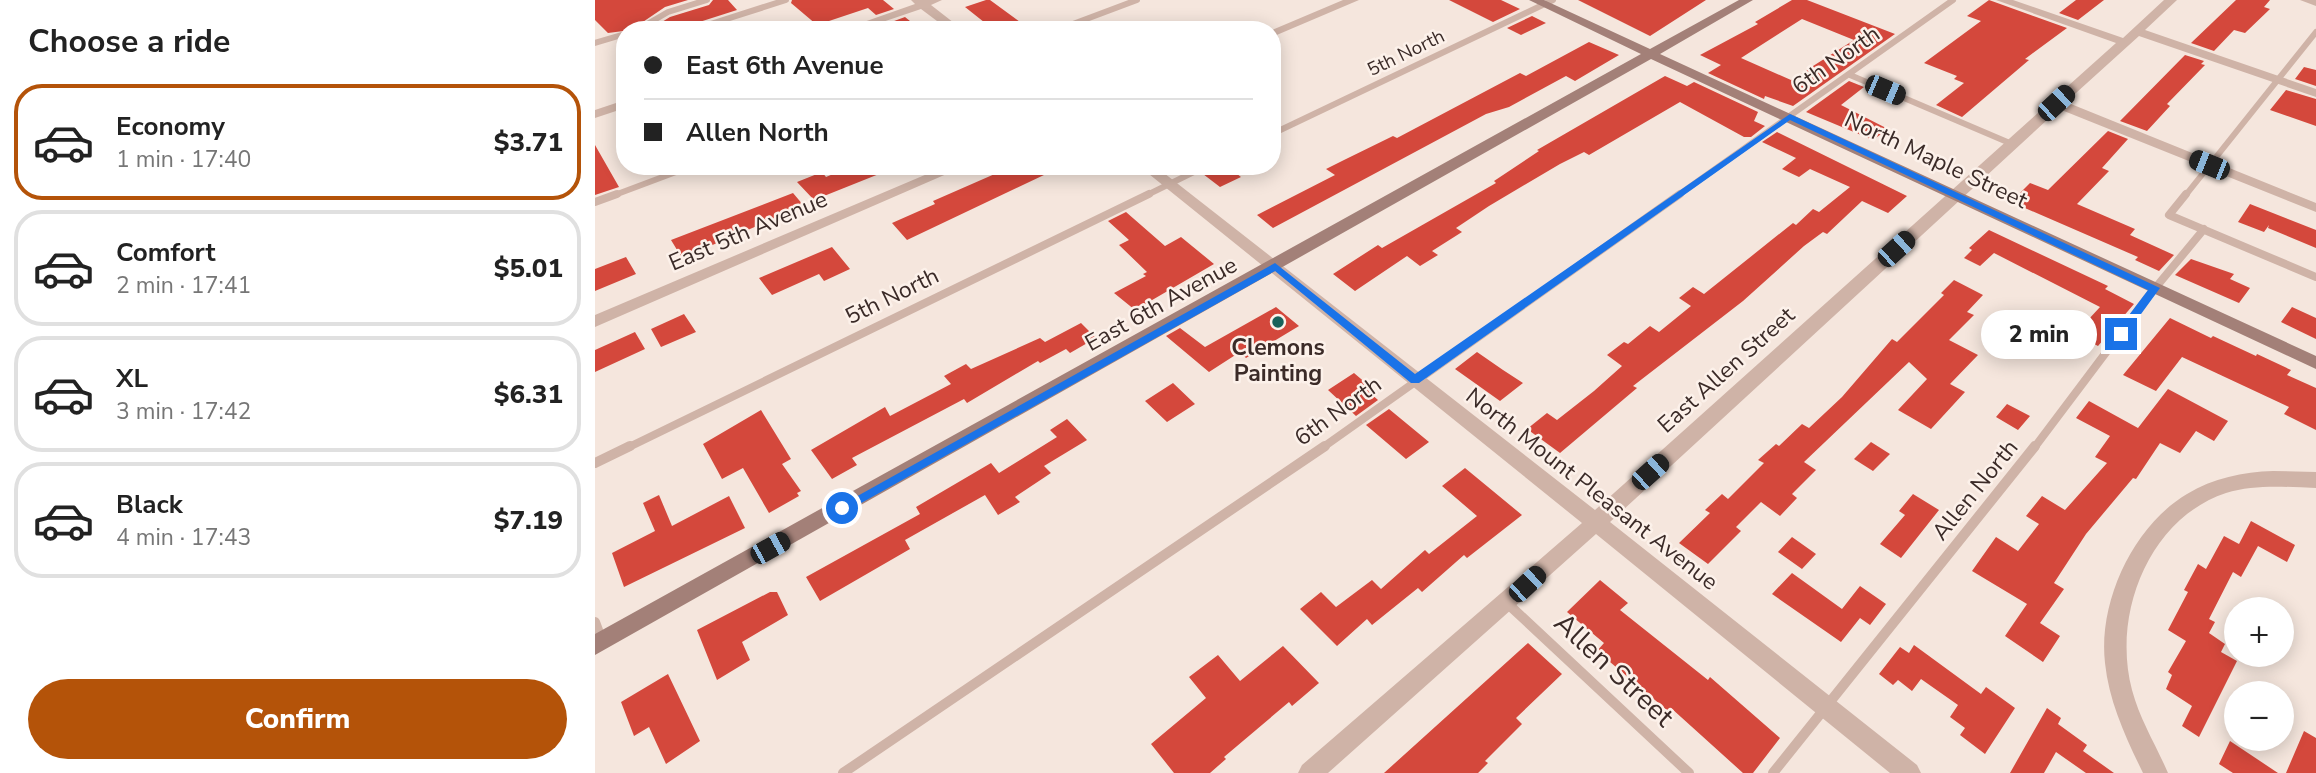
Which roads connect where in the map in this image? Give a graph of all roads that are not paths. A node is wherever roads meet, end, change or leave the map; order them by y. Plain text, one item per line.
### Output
1 (708, 0) edge
2 (786, 0) edge
3 (936, 0) edge
4 (1137, 0) edge
5 (1353, 0) edge
6 (1747, 0) edge
7 (1953, 0) edge
8 (2002, 0) edge
9 (2171, 0) edge
10 (2306, 0) edge
11 (1544, 1) edge
12 (920, 2) edge
13 (2316, 3) edge
14 (649, 21) edge
15 (720, 21) edge
16 (870, 21) edge
17 (945, 21) edge
18 (1081, 21) edge
19 (1281, 30) edge
20 (2316, 32) edge
21 (616, 37) edge
22 (2131, 37) junction
23 (595, 43) edge
24 (2312, 43) edge
25 (1654, 54) junction
26 (1850, 75) junction
27 (2278, 79) junction
28 (2316, 93) edge
29 (2056, 103) junction
30 (616, 107) edge
31 (595, 114) edge
32 (1790, 117) junction
33 (1281, 130) edge
34 (2012, 144) junction
35 (2209, 165) junction
36 (668, 175) edge
37 (934, 175) edge
38 (1158, 175) edge
39 (1188, 175) edge
40 (1169, 184) junction
41 (1956, 195) junction
42 (595, 202) edge
43 (2316, 208) edge
44 (2169, 215) joint
45 (2204, 229) junction
46 (1275, 267) junction
47 (2316, 277) edge
48 (2155, 288) junction
49 (595, 321) edge
50 (2316, 363) edge
51 (1415, 380) junction
52 (595, 463) edge
53 (2316, 480) edge
54 (1595, 522) junction
55 (1507, 603) junction
56 (595, 622) edge
57 (599, 643) edge
58 (1828, 707) junction
59 (843, 773) edge
60 (1310, 773) edge
61 (1689, 773) edge
62 (1773, 773) edge
63 (1909, 773) edge
64 (2156, 773) edge

1 - 14 lane
2 - 15 lane
3 - 12 street
4 - 18 lane
5 - 19 street
6 - 25 street, East 6th Avenue
7 - 26 lane, 6th North
8 - 22 street
9 - 22 street, East Allen Street
10 - 13 street
11 - 25 street, North Maple Street
11 - 33 lane, 5th North
12 - 16 street
12 - 17 street
20 - 24 lane
21 - 23 lane
22 - 27 street
22 - 29 street, East Allen Street
24 - 27 lane
25 - 32 street, North Maple Street
25 - 46 street, East 6th Avenue
26 - 32 lane, 6th North
26 - 34 lane
27 - 28 street
27 - 35 lane
29 - 34 street, East Allen Street
29 - 35 street
30 - 31 street
32 - 41 street, North Maple Street
32 - 51 lane, 6th North
34 - 41 street, East Allen Street
35 - 43 street
35 - 44 lane
36 - 42 lane
37 - 49 street, East 5th Avenue
38 - 40 street, North Mount Pleasant Avenue
39 - 40 lane, 5th North
40 - 46 street, North Mount Pleasant Avenue
40 - 52 lane, 5th North
41 - 48 street, North Maple Street
41 - 54 street, East Allen Street
44 - 45 lane
45 - 47 lane
45 - 48 lane, Allen North
46 - 51 street, North Mount Pleasant Avenue
46 - 57 street, East 6th Avenue
48 - 50 street, North Maple Street
48 - 58 lane, Allen North
51 - 54 street, North Mount Pleasant Avenue
51 - 59 lane, 6th North
53 - 64 street
54 - 55 street, East Allen Street
54 - 58 street, North Mount Pleasant Avenue
55 - 60 street, East Allen Street
55 - 61 lane, Allen Street
56 - 57 lane
58 - 62 lane, Allen North
58 - 63 street, North Mount Pleasant Avenue

